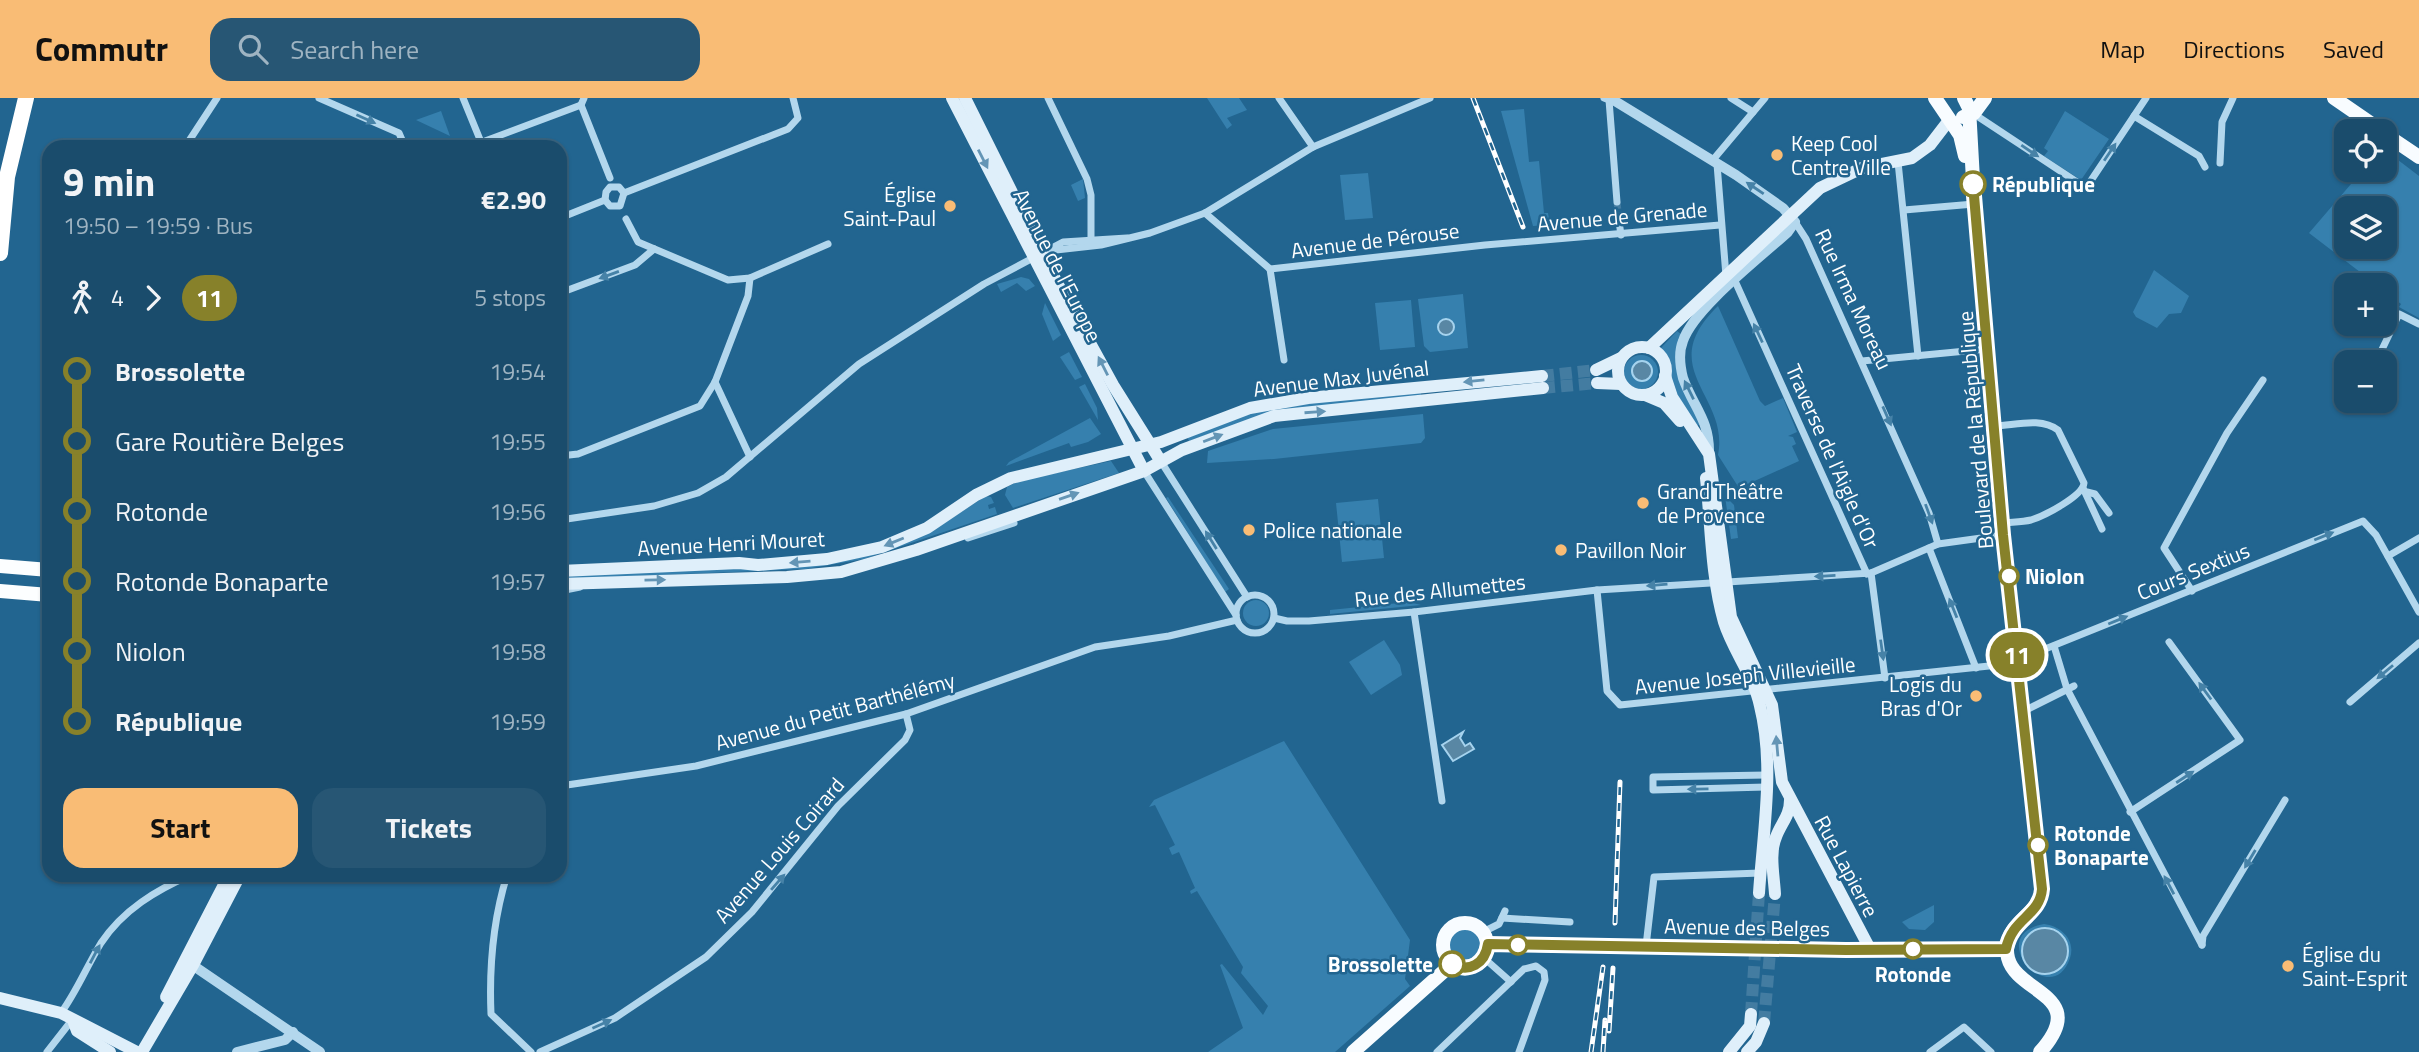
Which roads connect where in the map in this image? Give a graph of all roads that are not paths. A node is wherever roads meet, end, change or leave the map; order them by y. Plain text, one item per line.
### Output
1 (26, 98) edge
2 (218, 98) edge
3 (319, 98) edge
4 (463, 98) edge
5 (793, 98) edge
6 (953, 98) edge
7 (965, 98) edge
8 (1048, 98) edge
9 (1279, 98) edge
10 (1430, 98) edge
11 (1731, 98) edge
12 (1765, 98) edge
13 (2146, 98) edge
14 (2234, 98) edge
15 (2334, 98) edge
16 (1608, 99) edge
17 (1936, 99) edge
18 (582, 101) edge
19 (1973, 104) edge
20 (1753, 112) junction
21 (2134, 116) junction
22 (1950, 119) junction
23 (2365, 119) edge
24 (1966, 138) junction
25 (190, 140) edge
26 (402, 140) edge
27 (480, 140) edge
28 (486, 140) edge
29 (2397, 142) edge
30 (1313, 148) junction
31 (2419, 158) edge
32 (1898, 162) junction
33 (1714, 163) junction
34 (2220, 163) dead end
35 (2205, 167) dead end
36 (610, 178) dead end
37 (624, 193) junction
38 (605, 200) junction
39 (1974, 201) junction
40 (1617, 202) tunnel mouth
41 (1903, 209) junction
42 (1205, 213) junction
43 (567, 215) edge
44 (626, 219) dead end
45 (1793, 219) junction
46 (1619, 221) tunnel mouth
47 (1720, 225) junction
48 (1621, 235) junction
49 (1091, 238) junction
50 (1127, 238) junction
51 (828, 243) dead end
52 (1528, 243) joint
53 (654, 248) junction
54 (0, 253) edge
55 (1037, 254) junction
56 (1270, 269) junction
57 (750, 278) junction
58 (1730, 279) junction
59 (567, 290) edge
60 (2419, 324) edge
61 (1649, 348) junction
62 (1989, 349) junction
63 (2382, 350) edge
64 (1918, 356) junction
65 (1621, 358) junction
66 (1284, 360) dead end
67 (1862, 361) junction
68 (1665, 376) junction
69 (2263, 380) dead end
70 (715, 382) junction
71 (1621, 384) junction
72 (1645, 395) junction
73 (1995, 426) junction
74 (1150, 444) junction
75 (1134, 448) junction
76 (1709, 454) junction
77 (567, 455) edge
78 (750, 457) junction
79 (1160, 460) junction
80 (1144, 471) junction
81 (2085, 490) junction
82 (2109, 513) dead end
83 (567, 519) edge
84 (1014, 523) dead end
85 (2003, 529) junction
86 (2102, 529) dead end
87 (2419, 538) edge
88 (1938, 544) junction
89 (1929, 548) junction
90 (2388, 556) junction
91 (869, 565) junction
92 (0, 566) edge
93 (42, 569) edge
94 (567, 570) edge
95 (1869, 573) junction
96 (1721, 581) junction
97 (587, 583) junction
98 (567, 584) edge
99 (567, 589) edge
100 (1597, 590) junction
101 (2192, 591) junction
102 (0, 592) edge
103 (42, 595) edge
104 (1247, 597) junction
105 (1414, 612) junction
106 (2419, 612) edge
107 (1237, 617) junction
108 (1274, 618) junction
109 (1287, 621) junction
110 (1269, 627) junction
111 (2169, 642) dead end
112 (2419, 643) edge
113 (2054, 646) junction
114 (2018, 659) junction
115 (1976, 668) junction
116 (1885, 678) junction
117 (2071, 688) junction
118 (1762, 691) junction
119 (2350, 702) dead end
120 (2024, 711) junction
121 (906, 714) junction
122 (1766, 781) junction
123 (567, 785) edge
124 (1790, 800) junction
125 (2285, 800) dead end
126 (1441, 801) dead end
127 (1765, 807) junction
128 (2130, 812) junction
129 (1782, 826) junction
130 (1760, 873) junction
131 (175, 882) edge
132 (226, 882) edge
133 (236, 882) edge
134 (505, 882) edge
135 (1759, 893) tunnel mouth
136 (1775, 894) tunnel mouth
137 (1570, 922) dead end
138 (1485, 945) junction
139 (1639, 946) junction
140 (1870, 949) junction
141 (2006, 949) junction
142 (189, 963) junction
143 (1452, 964) junction
144 (1511, 982) junction
145 (0, 998) edge
146 (1751, 1014) tunnel mouth
147 (66, 1016) junction
148 (1764, 1024) tunnel mouth
149 (293, 1032) junction
150 (53, 1044) junction
151 (105, 1050) edge
152 (41, 1052) edge
153 (47, 1052) edge
154 (137, 1052) edge
155 (237, 1052) edge
156 (320, 1052) edge
157 (531, 1052) edge
158 (540, 1052) edge
159 (1353, 1052) edge
160 (1437, 1052) edge
161 (1519, 1052) edge
162 (1729, 1052) edge
163 (1747, 1052) edge
164 (1930, 1052) edge
165 (1991, 1052) edge
166 (2040, 1052) edge

1 - 54 highway
2 - 25 street
3 -> 26 street
4 - 27 street
5 - 37 street
6 -> 55 main road, Avenue de l'Europe
7 - 55 main road, Avenue de l'Europe
8 - 49 street
9 - 30 street
10 - 30 street
11 - 20 street
12 - 20 street
13 - 21 street
14 - 34 street
15 - 23 main road
16 - 33 street, Rue Irma Moreau
16 - 40 street
17 - 22 main road
18 - 28 street
18 - 36 street
19 -> 21 street
19 - 22 main road
19 - 24 main road, Boulevard de la République
20 - 33 street
21 - 35 street
22 - 24 main road
22 - 32 main road
24 - 39 main road, Boulevard de la République
29 - 31 main road
30 - 42 street
32 - 41 street
32 - 45 main road
45 -> 33 street, Rue Irma Moreau
33 - 47 street, Traverse de l'Aigle d'Or
37 - 38 street
37 - 38 street
38 - 43 street
39 - 41 street
39 - 62 main road, Boulevard de la République
41 - 64 street
42 - 50 street
42 - 56 street, Avenue de Pérouse
44 - 53 street
45 - 58 main road
45 - 67 street, Rue Irma Moreau
46 - 48 street
47 - 48 street, Avenue de Grenade
47 - 58 street, Traverse de l'Aigle d'Or
48 - 52 street, Avenue de Grenade
49 - 50 street
49 - 55 street
50 - 55 street
51 - 57 street
52 - 56 street, Avenue de Pérouse
53 - 57 street
53 -> 59 street
74 -> 55 main road, Avenue de l'Europe
55 - 75 main road, Avenue de l'Europe
55 - 78 street
56 - 66 street
57 - 70 street
58 - 61 main road
76 -> 58 street
95 -> 58 street, Traverse de l'Aigle d'Or
60 - 63 street
61 - 65 main road
61 - 68 main road
62 - 64 street
62 - 73 main road, Boulevard de la République
64 - 67 street
65 - 71 main road
65 - 71 main road
67 -> 88 street, Rue Irma Moreau
68 - 72 main road
68 - 76 main road
69 - 101 street
70 - 77 street
70 - 78 street
71 - 72 main road
72 - 96 main road
73 - 81 street
73 - 85 main road, Boulevard de la République
74 - 75 main road, Avenue Max Juvénal
74 - 79 main road, Avenue de l'Europe
79 -> 74 main road, Avenue Max Juvénal
75 - 80 main road, Avenue de l'Europe
75 -> 94 main road, Avenue Henri Mouret
76 - 96 main road
78 - 83 street
79 - 80 main road, Avenue Max Juvénal
104 -> 79 street
91 -> 80 main road, Avenue Henri Mouret
80 - 107 street
81 - 82 street
81 - 85 street
81 - 86 street
84 - 91 street
85 - 88 street
85 - 114 main road, Boulevard de la République
87 - 90 street
88 - 89 street, Traverse de l'Aigle d'Or
89 - 95 street, Traverse de l'Aigle d'Or
115 -> 89 street
101 -> 90 street, Cours Sextius
90 - 106 street
97 -> 91 main road, Avenue Henri Mouret
92 - 93 highway
95 -> 96 street, Rue des Allumettes
95 -> 116 street
96 -> 100 street, Rue des Allumettes
96 - 118 main road
97 - 98 main road, Avenue Henri Mouret
97 - 99 street, Avenue Henri Mouret
100 - 105 street, Rue des Allumettes
100 - 118 street, Avenue Joseph Villevieille
113 -> 101 street, Cours Sextius
102 - 103 highway
104 - 107 street
104 - 108 street
105 - 109 street, Rue des Allumettes
105 - 126 street
107 - 110 street
107 - 121 street, Avenue du Petit Barthélémy
108 - 109 street, Rue des Allumettes
108 - 110 street
109 - 110 street, Rue des Allumettes
128 -> 111 street
112 -> 119 street
113 - 114 street, Cours Sextius
113 - 117 street
114 - 115 street, Avenue Joseph Villevieille
114 - 120 main road, Boulevard de la République
115 - 116 street, Avenue Joseph Villevieille
116 - 118 street, Avenue Joseph Villevieille
117 - 120 street
117 - 128 street
118 - 122 main road
124 -> 118 main road
120 - 141 main road, Boulevard de la République
121 - 123 street, Avenue du Petit Barthélémy
158 -> 121 street, Avenue Louis Coirard
122 -> 122 street
122 - 127 main road
124 - 129 main road
124 - 140 main road, Rue Lapierre
125 -> 128 street
127 - 129 street, Rue Lapierre
127 - 130 main road
129 - 136 main road
130 - 135 main road
130 - 139 street
147 -> 131 street
132 - 142 main road
133 - 142 main road
134 - 157 street
137 - 138 street
138 - 139 main road, Avenue des Belges, bridge
138 - 143 main road
138 - 143 main road
138 - 144 street
139 - 140 main road, Avenue des Belges
140 - 141 main road, Avenue des Belges
141 - 166 main road
142 - 149 street
142 - 154 main road
143 - 159 main road
144 - 160 street
144 - 161 street
145 - 147 main road
146 - 162 main road
147 - 150 street
147 - 151 main road
147 - 154 main road
148 - 163 main road
149 - 155 street
149 - 156 street
150 - 152 street
150 - 153 street
164 - 165 street

